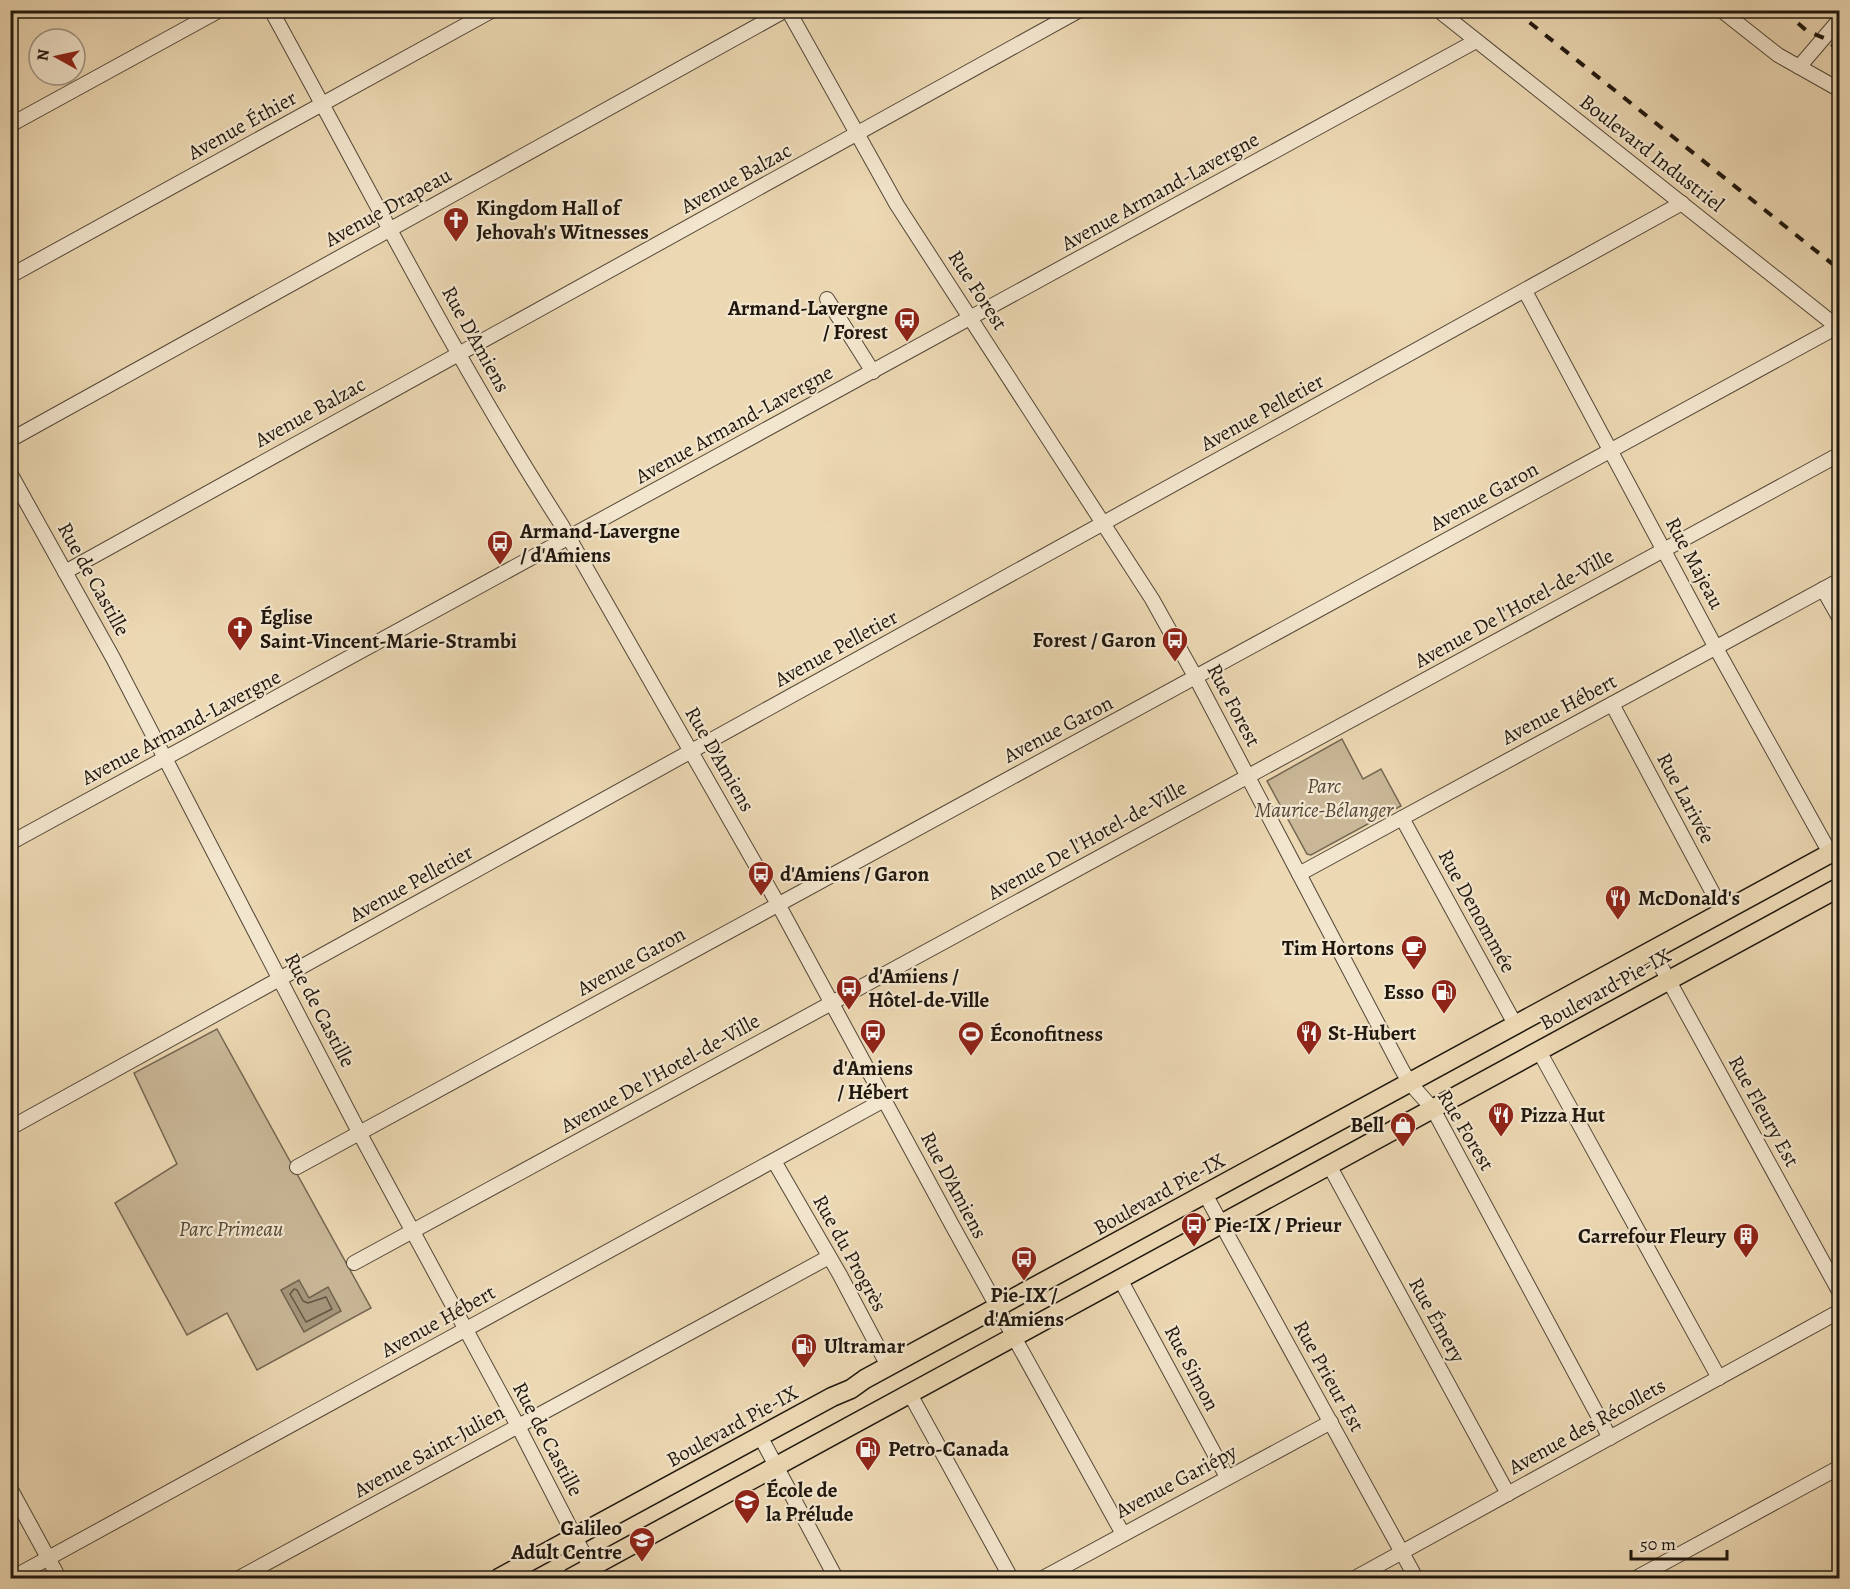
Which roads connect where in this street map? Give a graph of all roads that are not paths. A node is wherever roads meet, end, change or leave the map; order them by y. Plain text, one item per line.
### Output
1 (220, 10) edge
2 (271, 10) edge
3 (494, 10) edge
4 (787, 10) edge
5 (1080, 10) edge
6 (1438, 10) edge
7 (1721, 10) edge
8 (1839, 19) edge
9 (1476, 41) junction
10 (1799, 67) junction
11 (1839, 90) edge
12 (323, 104) junction
13 (10, 125) edge
14 (857, 135) junction
15 (1682, 203) junction
16 (391, 229) junction
17 (10, 276) edge
18 (1525, 291) junction
19 (827, 299) dead end
20 (972, 319) junction
21 (1838, 328) edge
22 (459, 354) junction
23 (873, 372) junction
24 (10, 440) edge
25 (1612, 450) junction
26 (1839, 454) edge
27 (10, 473) edge
28 (1103, 524) junction
29 (569, 538) junction
30 (1665, 550) junction
31 (65, 572) junction
32 (1839, 580) edge
33 (1823, 589) junction
34 (1839, 619) edge
35 (1716, 648) junction
36 (1196, 678) junction
37 (1612, 704) junction
38 (692, 752) junction
39 (166, 758) junction
40 (1248, 777) junction
41 (1402, 818) junction
42 (10, 843) edge
43 (1835, 850) edge
44 (1299, 874) junction
45 (1839, 887) edge
46 (778, 904) junction
47 (1723, 912) junction
48 (1652, 950) junction
49 (280, 979) junction
50 (1668, 981) junction
51 (831, 1003) junction
52 (1515, 1024) junction
53 (1539, 1051) junction
54 (1409, 1082) junction
55 (884, 1100) junction
56 (1433, 1109) junction
57 (10, 1128) edge
58 (360, 1134) junction
59 (774, 1161) junction
60 (1329, 1165) junction
61 (297, 1167) dead end
62 (1205, 1194) junction
63 (1221, 1223) junction
64 (413, 1232) junction
65 (829, 1257) junction
66 (354, 1263) dead end
67 (1120, 1279) junction
68 (1839, 1293) edge
69 (998, 1307) junction
70 (1839, 1311) edge
71 (465, 1329) junction
72 (1014, 1336) junction
73 (888, 1366) junction
74 (1719, 1378) junction
75 (910, 1394) junction
76 (1331, 1422) junction
77 (518, 1426) junction
78 (760, 1436) junction
79 (1610, 1438) junction
80 (776, 1466) junction
81 (1839, 1467) edge
82 (1227, 1477) junction
83 (10, 1488) edge
84 (1508, 1494) junction
85 (1123, 1534) junction
86 (575, 1537) junction
87 (1402, 1553) junction
88 (49, 1559) junction
89 (591, 1568) junction
90 (12, 1578) edge
91 (59, 1578) edge
92 (239, 1578) edge
93 (499, 1578) edge
94 (571, 1578) edge
95 (837, 1578) edge
96 (1011, 1578) edge
97 (1043, 1578) edge
98 (1355, 1578) edge
99 (1416, 1578) edge
100 (1636, 1578) edge

1 - 13 street
2 - 12 street, Rue D'Amiens
3 - 12 street, Avenue Éthier
4 - 14 street, Rue Forest
4 - 16 street, Avenue Drapeau
5 - 14 street, Avenue Balzac
6 - 9 street, Boulevard Industriel
7 - 10 street
8 - 10 street
9 - 15 street, Boulevard Industriel
9 - 20 street, Avenue Armand-Lavergne
10 - 11 street
12 - 16 street, Rue D'Amiens
12 - 17 street, Avenue Éthier
14 - 20 street, Rue Forest
14 - 22 street, Avenue Balzac
15 - 18 street, Avenue Pelletier
15 - 21 street, Boulevard Industriel
16 - 22 street, Rue D'Amiens
16 - 24 street, Avenue Drapeau
18 - 25 street, Rue Majeau
18 - 28 street, Avenue Pelletier
19 - 23 street
20 - 23 street, Avenue Armand-Lavergne
20 - 28 street, Rue Forest
21 - 25 street, Avenue Garon
22 - 29 street, Rue D'Amiens
22 - 31 street, Avenue Balzac
23 - 29 street, Avenue Armand-Lavergne
25 - 30 street, Rue Majeau
25 - 36 street, Avenue Garon
26 - 30 street, Avenue De l'Hotel-de-Ville
27 - 31 street, Rue de Castille
28 - 36 street, Rue Forest
28 - 38 street, Avenue Pelletier
29 - 38 street, Rue D'Amiens
29 - 39 street, Avenue Armand-Lavergne
30 - 35 street, Rue Majeau
30 - 40 street, Avenue De l'Hotel-de-Ville
31 - 39 street, Rue de Castille
32 - 33 street, Avenue Hébert
33 - 34 street
33 - 35 street, Avenue Hébert
35 - 37 street, Avenue Hébert
35 - 43 street, Rue Majeau
36 - 40 street, Rue Forest
36 - 46 street, Avenue Garon
37 - 41 street, Avenue Hébert
37 - 47 street, Rue Larivée
38 - 46 street, Rue D'Amiens
38 - 49 street, Avenue Pelletier
39 - 42 street, Avenue Armand-Lavergne
39 - 49 street, Rue de Castille
40 - 44 street, Rue Forest
40 - 51 street, Avenue De l'Hotel-de-Ville
41 - 44 street, Avenue Hébert
41 - 52 street, Rue Denommée
43 - 47 main road, Boulevard Pie-IX
44 - 54 street, Rue Forest
45 - 50 main road, Boulevard Pie-IX
46 - 51 street, Rue D'Amiens
46 - 58 street, Avenue Garon
47 - 48 main road, Boulevard Pie-IX
48 - 50 street, Rue Fleury Est
48 - 52 main road, Boulevard Pie-IX
49 - 57 street, Avenue Pelletier
49 - 58 street, Rue de Castille
50 - 53 main road, Boulevard Pie-IX
50 - 68 street, Rue Fleury Est
51 - 55 street, Rue D'Amiens
51 - 64 street, Avenue De l'Hotel-de-Ville
52 - 54 main road, Boulevard Pie-IX
53 - 56 main road, Boulevard Pie-IX
53 - 74 street
54 - 56 street, Rue Forest
54 - 62 main road, Boulevard Pie-IX
55 - 59 street, Avenue Hébert
55 - 69 street, Rue D'Amiens
56 - 60 main road, Boulevard Pie-IX
56 - 79 street, Rue Forest
58 - 61 street, Avenue Garon
58 - 64 street, Rue de Castille
59 - 65 street, Rue du Progrès
59 - 71 street, Avenue Hébert
60 - 63 main road, Boulevard Pie-IX
60 - 84 street, Rue Émery
62 - 63 street, Rue Prieur Est
62 - 69 main road, Boulevard Pie-IX
63 - 67 main road, Boulevard Pie-IX
63 - 76 street, Rue Prieur Est
64 - 66 street, Avenue De l'Hotel-de-Ville
64 - 71 street, Rue de Castille
65 - 73 street, Rue du Progrès
65 - 77 street, Avenue Saint-Julien
67 - 72 main road, Boulevard Pie-IX
67 - 82 street, Rue Simon
69 - 72 street, Rue D'Amiens
69 - 73 main road, Boulevard Pie-IX
70 - 74 street, Avenue des Récollets
71 - 77 street, Rue de Castille
71 - 88 street, Avenue Hébert
72 - 75 main road, Boulevard Pie-IX
72 - 85 street, Rue D'Amiens
73 - 78 main road, Boulevard Pie-IX
74 - 79 street, Avenue des Récollets
75 - 80 main road, Boulevard Pie-IX
75 - 96 street
76 - 82 street, Avenue Gariépy
76 - 87 street, Rue Prieur Est
77 - 86 street, Rue de Castille
77 - 92 street, Avenue Saint-Julien
78 - 80 street
78 - 86 main road, Boulevard Pie-IX
79 - 84 street, Avenue des Récollets
80 - 89 main road, Boulevard Pie-IX
80 - 95 street
81 - 100 street
82 - 85 street, Avenue Gariépy
83 - 88 street
84 - 87 street, Avenue des Récollets
85 - 97 street, Avenue Gariépy
86 - 89 street, Rue de Castille
86 - 93 main road, Boulevard Pie-IX
87 - 98 street, Avenue des Récollets
87 - 99 street, Rue Prieur Est
88 - 90 street, Avenue Hébert
88 - 91 street
89 - 94 main road, Boulevard Pie-IX

